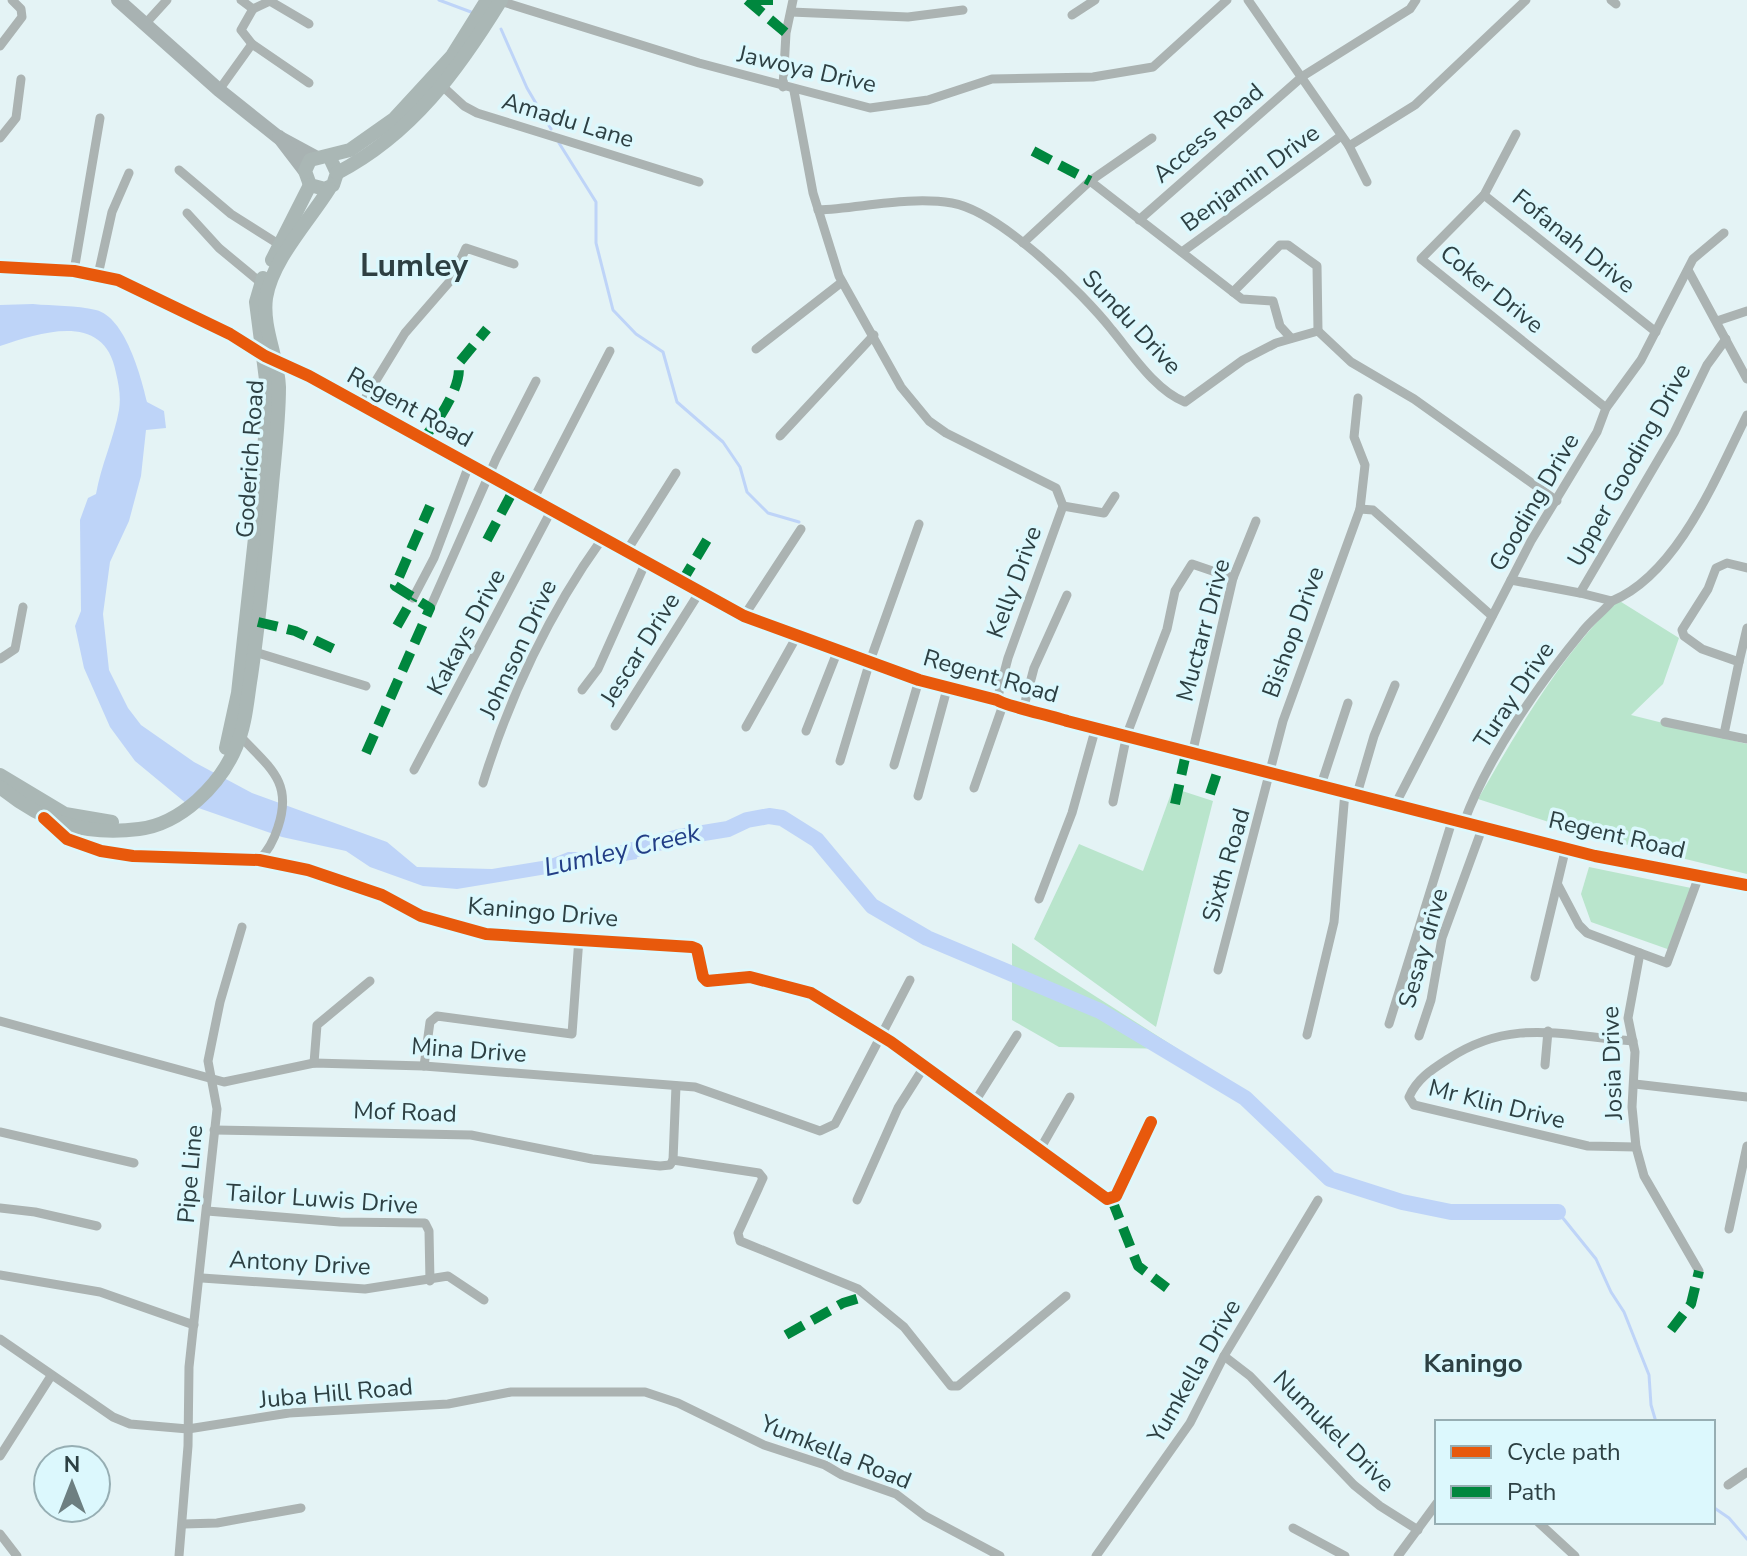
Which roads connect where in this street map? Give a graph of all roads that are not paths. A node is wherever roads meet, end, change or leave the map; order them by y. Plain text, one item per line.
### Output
1 (12, 0) edge
2 (118, 0) edge
3 (167, 0) edge
4 (241, 0) edge
5 (487, 0) edge
6 (501, 0) edge
7 (793, 0) edge
8 (1095, 0) edge
9 (1227, 0) edge
10 (1248, 0) edge
11 (1416, 0) edge
12 (1526, 0) edge
13 (253, 9) junction
14 (963, 10) dead end
15 (791, 12) junction
16 (1072, 15) dead end
17 (146, 23) junction
18 (309, 24) dead end
19 (252, 44) junction
20 (0, 46) edge
21 (1303, 76) junction
22 (21, 79) dead end
23 (309, 83) dead end
24 (439, 83) junction
25 (783, 87) junction
26 (219, 90) junction
27 (794, 91) dead end
28 (100, 118) dead end
29 (1516, 134) dead end
30 (1341, 136) junction
31 (278, 137) junction
32 (0, 138) edge
33 (1152, 138) dead end
34 (1349, 146) junction
35 (322, 158) junction
36 (179, 170) dead end
37 (129, 173) dead end
38 (337, 173) junction
39 (307, 178) junction
40 (1090, 181) junction
41 (699, 182) dead end
42 (1367, 182) dead end
43 (329, 189) junction
44 (1484, 195) junction
45 (818, 210) junction
46 (187, 213) dead end
47 (1139, 220) junction
48 (1724, 233) dead end
49 (1023, 243) junction
50 (280, 245) junction
51 (1182, 252) junction
52 (514, 264) dead end
53 (0, 267) edge
54 (1688, 270) junction
55 (74, 271) junction
56 (98, 275) junction
57 (260, 282) junction
58 (842, 282) junction
59 (1233, 292) junction
60 (1747, 311) edge
61 (1717, 321) junction
62 (1318, 331) junction
63 (1656, 332) junction
64 (874, 335) junction
65 (1291, 338) junction
66 (1726, 339) junction
67 (756, 349) dead end
68 (610, 351) dead end
69 (271, 359) junction
70 (1747, 379) edge
71 (536, 381) dead end
72 (1358, 398) dead end
73 (361, 405) junction
74 (1606, 408) junction
75 (1747, 415) edge
76 (780, 436) dead end
77 (469, 465) junction
78 (676, 473) dead end
79 (489, 476) junction
80 (1115, 496) dead end
81 (533, 500) junction
82 (1557, 501) junction
83 (1063, 506) junction
84 (1360, 509) junction
85 (551, 511) junction
86 (1256, 521) dead end
87 (919, 524) dead end
88 (801, 529) dead end
89 (602, 539) junction
90 (626, 552) junction
91 (645, 564) junction
92 (1747, 568) edge
93 (1233, 578) junction
94 (1511, 580) junction
95 (699, 593) junction
96 (1580, 593) junction
97 (1067, 595) dead end
98 (413, 598) dead end
99 (1612, 601) junction
100 (23, 607) dead end
101 (430, 608) dead end
102 (744, 616) junction
103 (1492, 616) junction
104 (1747, 633) edge
105 (797, 636) junction
106 (838, 650) junction
107 (255, 652) junction
108 (0, 659) edge
109 (870, 661) junction
110 (1739, 662) junction
111 (919, 680) junction
112 (1395, 685) dead end
113 (366, 686) dead end
114 (947, 689) junction
115 (582, 690) dead end
116 (1000, 702) junction
117 (1348, 703) dead end
118 (1024, 706) junction
119 (1665, 722) dead end
120 (615, 726) dead end
121 (746, 727) dead end
122 (1096, 727) junction
123 (806, 731) dead end
124 (1127, 734) junction
125 (1724, 734) junction
126 (1747, 739) edge
127 (235, 743) junction
128 (1193, 750) junction
129 (840, 761) dead end
130 (894, 765) dead end
131 (414, 770) dead end
132 (1272, 772) junction
133 (483, 783) dead end
134 (2, 785) edge
135 (1321, 785) junction
136 (974, 788) dead end
137 (1345, 792) junction
138 (1357, 794) junction
139 (918, 796) dead end
140 (1113, 802) dead end
141 (1396, 803) junction
142 (46, 812) junction
143 (1453, 818) junction
144 (1464, 822) junction
145 (1483, 826) junction
146 (1566, 847) junction
147 (259, 860) junction
148 (1699, 876) junction
149 (1558, 885) junction
150 (1747, 885) edge
151 (1039, 899) dead end
152 (242, 927) dead end
153 (579, 938) junction
154 (1640, 953) junction
155 (1218, 970) dead end
156 (1535, 977) dead end
157 (910, 980) dead end
158 (370, 981) dead end
159 (0, 1021) edge
160 (1389, 1024) dead end
161 (1548, 1031) junction
162 (879, 1035) junction
163 (1017, 1035) dead end
164 (1307, 1035) dead end
165 (1419, 1036) dead end
166 (1633, 1041) junction
167 (314, 1063) junction
168 (1545, 1065) dead end
169 (424, 1066) junction
170 (924, 1067) junction
171 (212, 1080) junction
172 (1635, 1084) junction
173 (676, 1086) junction
174 (1070, 1097) dead end
175 (1747, 1097) edge
176 (974, 1103) junction
177 (1151, 1122) dead end
178 (214, 1130) junction
179 (0, 1132) edge
180 (1747, 1146) edge
181 (1636, 1147) junction
182 (1039, 1151) junction
183 (673, 1160) junction
184 (134, 1163) dead end
185 (857, 1200) dead end
186 (1318, 1200) dead end
187 (0, 1208) edge
188 (207, 1211) junction
189 (97, 1226) dead end
190 (1729, 1229) dead end
191 (1699, 1271) dead end
192 (0, 1275) edge
193 (202, 1278) junction
194 (430, 1281) junction
195 (1066, 1296) dead end
196 (484, 1300) dead end
197 (194, 1325) junction
198 (0, 1339) edge
199 (1224, 1356) junction
200 (51, 1376) junction
201 (696, 1411) joint
202 (188, 1429) junction
203 (0, 1456) edge
204 (1747, 1472) edge
205 (1728, 1485) dead end
206 (1435, 1506) edge
207 (301, 1508) dead end
208 (184, 1524) junction
209 (1540, 1524) edge
210 (1293, 1528) dead end
211 (1418, 1530) junction
212 (0, 1534) edge
213 (17, 1556) edge
214 (179, 1556) edge
215 (1000, 1556) edge
216 (1096, 1556) edge
217 (1345, 1556) edge
218 (1398, 1556) edge
219 (1575, 1556) edge

1 - 20 street
2 - 17 main road
3 - 17 street
4 - 13 street
5 - 24 main road
6 - 24 main road
6 - 25 street, Jawoya Drive
7 - 15 street
8 - 16 street
9 - 25 street, Jawoya Drive
10 - 21 street
11 - 21 street, Access Road
12 - 34 street
13 - 18 street
13 - 19 street
14 - 15 street
15 - 25 street
17 - 26 main road
19 - 23 street
19 - 26 street
21 - 30 street
21 - 47 street, Access Road
22 - 32 street
24 - 35 main road
24 - 38 main road
24 - 41 street, Amadu Lane
26 - 31 main road
27 - 45 street
28 - 55 street
29 - 44 street, Fofanah Drive
30 - 34 street
30 - 51 street, Benjamin Drive
31 - 35 main road
31 - 39 main road
33 - 40 street
34 - 42 street
35 - 38 main road
35 - 39 main road, Goderich Road
36 - 50 street
37 - 56 street
38 - 43 main road, Goderich Road
39 - 43 main road
39 - 50 main road, Goderich Road
40 - 47 street
40 - 49 street
43 - 69 main road, Goderich Road
44 - 63 street, Fofanah Drive
44 - 74 street, Coker Drive
45 - 49 street, Sundu Drive
45 - 58 street
46 - 57 street
47 - 51 street
48 - 54 street, Gooding Drive
49 - 65 street, Sundu Drive
50 - 57 main road, Goderich Road
51 - 59 street
52 - 73 street
53 - 55 street, Regent Road
54 - 61 street
54 - 63 street, Gooding Drive
55 - 56 street, Regent Road
56 - 69 street, Regent Road
57 - 69 main road, Goderich Road
58 - 64 street
58 - 67 street
59 - 62 street
59 - 65 street
60 - 61 street
61 - 66 street
62 - 65 street, Sundu Drive
62 - 82 street
63 - 74 street, Gooding Drive
64 - 76 street
64 - 83 street, Kelly Drive
66 - 70 street
66 - 96 street, Upper Gooding Drive
68 - 81 street
69 - 73 street, Regent Road
69 - 107 main road, Goderich Road
69 - 127 main road, Goderich Road
71 - 79 street
72 - 84 street, Bishop Drive
73 - 77 street, Regent Road
74 - 82 street, Gooding Drive
75 - 99 street, Turay Drive
77 - 79 street, Regent Road
77 - 98 street
78 - 90 street
79 - 81 street, Regent Road
79 - 101 street
80 - 83 street
81 - 85 street, Regent Road
82 - 94 street, Gooding Drive
83 - 116 street, Kelly Drive
84 - 103 street
84 - 132 street, Bishop Drive
85 - 89 street, Regent Road
85 - 131 street, Kakays Drive
86 - 93 street, Muctarr Drive
87 - 109 street
88 - 102 street
89 - 90 street, Regent Road
89 - 133 street, Johnson Drive
90 - 91 street, Regent Road
91 - 95 street, Regent Road
91 - 115 street
92 - 110 street
93 - 124 street, Muctarr Drive
93 - 128 street, Muctarr Drive
94 - 96 street, Upper Gooding Drive
94 - 103 street, Gooding Drive
95 - 102 street, Regent Road
95 - 120 street, Jescar Drive
96 - 99 street
97 - 118 street
99 - 144 street, Turay Drive
100 - 108 street
102 - 105 street, Regent Road
103 - 141 street, Gooding Drive
104 - 110 street
105 - 106 street, Regent Road
105 - 121 street
106 - 109 street, Regent Road
106 - 123 street
107 - 113 street
107 - 127 main road, Goderich Road
109 - 111 street, Regent Road
109 - 129 street
110 - 125 street
111 - 114 street, Regent Road
111 - 130 street
112 - 138 street
114 - 116 street, Regent Road
114 - 139 street
116 - 118 street, Regent Road
116 - 136 street, Kelly Drive
117 - 135 street
118 - 122 street, Regent Road
119 - 125 street
122 - 124 street, Regent Road
122 - 151 street
124 - 128 street, Regent Road
124 - 140 street, Muctarr Drive
125 - 126 street
127 - 142 main road
127 - 147 street
128 - 132 street, Regent Road
132 - 135 street, Regent Road
132 - 155 street, Sixth Road
134 - 142 main road
135 - 137 street, Regent Road
137 - 138 street, Regent Road
137 - 164 street
138 - 141 street, Regent Road
141 - 143 street, Regent Road
142 - 147 street, Kaningo Drive
143 - 144 street, Regent Road
143 - 160 street
144 - 145 street, Regent Road
145 - 146 street, Regent Road
145 - 165 street, Sesay drive
146 - 148 street, Regent Road
146 - 149 street
147 - 153 street, Kaningo Drive
148 - 150 street, Regent Road
148 - 154 street
149 - 154 street
149 - 156 street
152 - 171 street, Pipe Line
153 - 162 street, Kaningo Drive
153 - 169 street
154 - 166 street, Josia Drive
157 - 162 street
158 - 167 street
159 - 171 street, Mina Drive
161 - 166 street, Mr Klin Drive
161 - 168 street
161 - 181 street, Mr Klin Drive
162 - 170 street
162 - 173 street, Mina Drive
163 - 176 street
166 - 172 street, Josia Drive
167 - 169 street, Mina Drive
167 - 171 street, Mina Drive
169 - 173 street, Mina Drive
170 - 176 street
170 - 185 street
171 - 178 street, Pipe Line
172 - 175 street
172 - 181 street, Josia Drive
173 - 183 street
174 - 182 street
176 - 182 street
177 - 182 street
178 - 183 street, Mof Road
178 - 188 street, Pipe Line
179 - 184 street
180 - 190 street
181 - 191 street, Josia Drive
183 - 195 street, Mof Road
186 - 199 street, Yumkella Drive
187 - 189 street
188 - 193 street, Pipe Line
188 - 194 street, Tailor Luwis Drive
192 - 197 street
193 - 194 street, Antony Drive
193 - 197 street, Pipe Line
194 - 196 street, Antony Drive
197 - 202 street, Pipe Line
198 - 200 street, Juba Hill Road
199 - 211 street, Numukel Drive
199 - 216 street, Yumkella Drive
200 - 202 street, Juba Hill Road
200 - 203 street
201 - 202 street, Juba Hill Road
201 - 215 street, Yumkella Road
202 - 208 street, Pipe Line
204 - 205 street
206 - 211 street
207 - 208 street
208 - 214 street, Pipe Line
209 - 219 street
210 - 217 street
211 - 218 street
212 - 213 street

